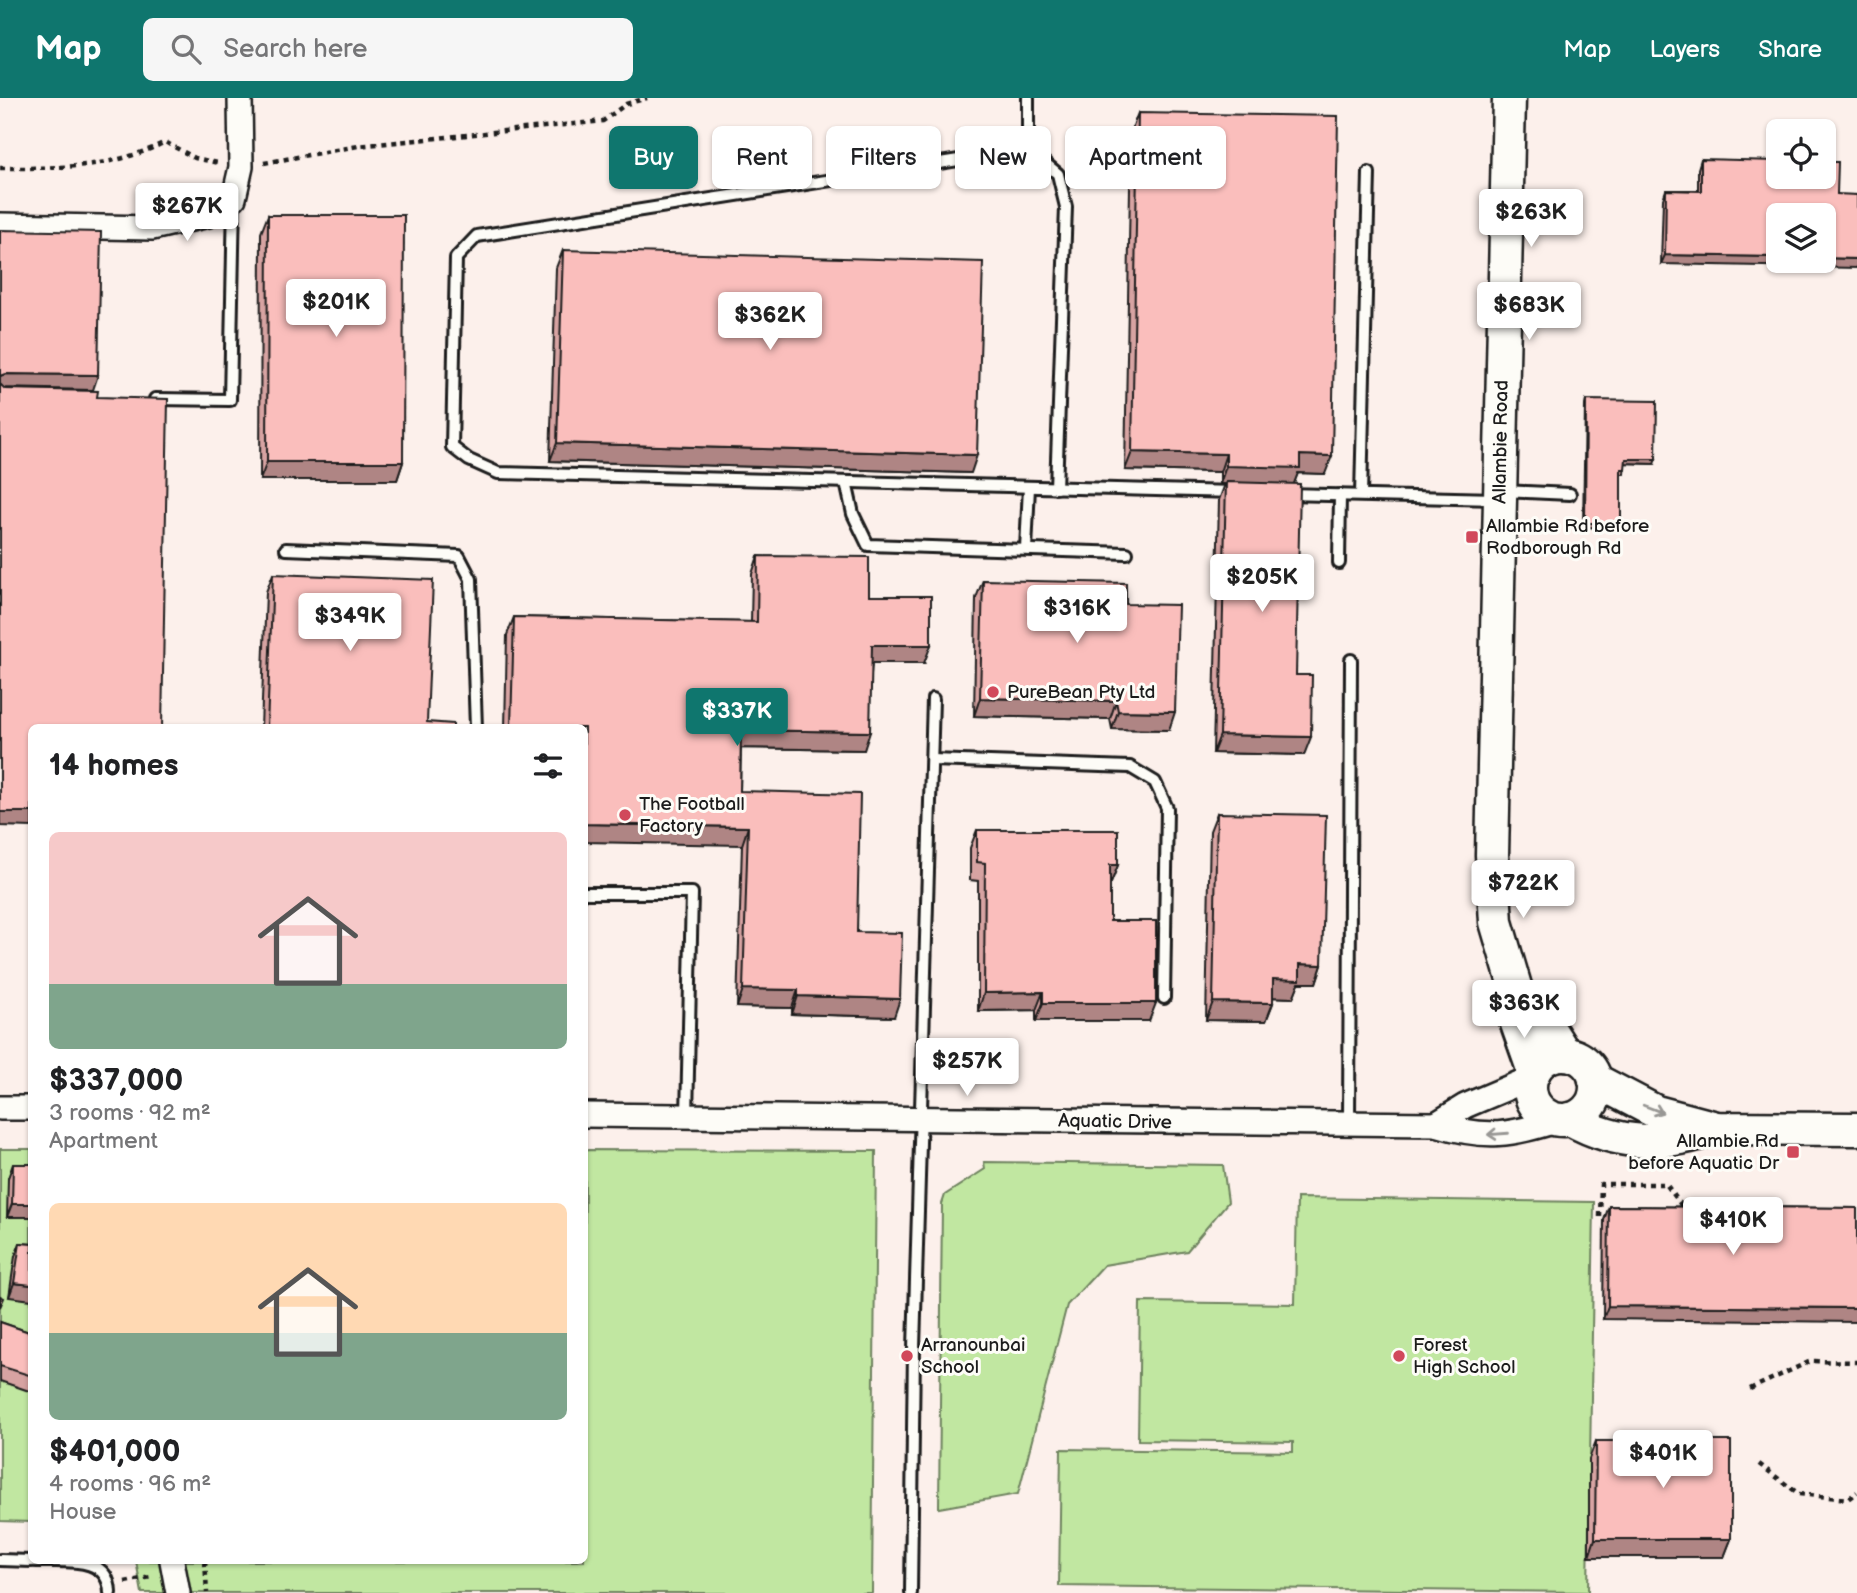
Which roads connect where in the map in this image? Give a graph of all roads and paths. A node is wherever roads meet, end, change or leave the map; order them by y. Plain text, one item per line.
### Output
1 (240, 98) edge
2 (647, 98) edge
3 (1028, 98) edge
4 (1509, 98) edge
5 (1028, 126) edge
6 (955, 161) edge
7 (241, 167) junction
8 (0, 168) edge
9 (1051, 168) edge
10 (1369, 173) dead end
11 (234, 198) junction
12 (0, 225) edge
13 (149, 399) edge
14 (846, 482) junction
15 (1029, 487) junction
16 (1056, 488) junction
17 (1245, 493) edge
18 (1272, 493) edge
19 (1570, 494) dead end
20 (1340, 495) junction
21 (1361, 495) junction
22 (1500, 495) junction
23 (286, 549) dead end
24 (1026, 549) junction
25 (1128, 552) dead end
26 (1339, 563) dead end
27 (1351, 660) dead end
28 (933, 699) dead end
29 (476, 724) edge
30 (932, 761) junction
31 (588, 892) edge
32 (1517, 993) junction
33 (1164, 998) dead end
34 (1566, 1054) junction
35 (1532, 1075) junction
36 (1595, 1080) junction
37 (0, 1108) edge
38 (28, 1108) edge
39 (588, 1115) edge
40 (687, 1116) junction
41 (922, 1119) junction
42 (1565, 1120) junction
43 (1436, 1124) junction
44 (1349, 1125) junction
45 (1716, 1128) junction
46 (1857, 1129) edge
47 (1689, 1216) edge
48 (1600, 1217) dead end
49 (1857, 1362) edge
50 (1750, 1389) dead end
51 (1759, 1464) dead end
52 (1857, 1492) edge
53 (0, 1560) edge
54 (28, 1561) edge
55 (92, 1564) edge
56 (205, 1564) edge
57 (175, 1575) edge
58 (110, 1589) edge
59 (207, 1593) edge
60 (911, 1593) edge

1 - 7 street
2 - 7 path
3 - 5 lane
4 - 22 main road, Allambie Road
6 - 14 lane
7 - 8 path
7 - 11 street
9 - 16 lane
10 - 21 lane
11 - 12 street
11 - 13 lane
14 - 15 lane
14 - 24 lane
15 - 16 lane
15 - 24 lane
16 - 17 lane
18 - 20 lane
19 - 22 lane
20 - 21 lane
20 - 26 lane
21 - 22 lane
22 - 32 main road, Allambie Road
23 - 29 lane
24 - 25 lane
27 - 44 lane
28 - 30 lane
30 - 33 lane
30 - 41 lane
31 - 40 lane
32 - 34 main road, Allambie Road
32 - 35 main road, Allambie Road
34 - 35 main road
34 - 36 main road
35 - 42 main road
35 - 43 street
36 - 42 main road
36 -> 45 main road
37 - 38 street
39 - 40 street, Aquatic Drive
40 - 41 street, Aquatic Drive
41 - 44 street, Aquatic Drive
41 - 60 lane
42 -> 43 street, Aquatic Drive
42 - 45 main road
43 - 44 street, Aquatic Drive
45 - 46 main road
47 - 48 path
49 - 50 path
51 - 52 path
53 - 54 lane
55 - 58 lane
56 - 59 path
57 - 58 path

